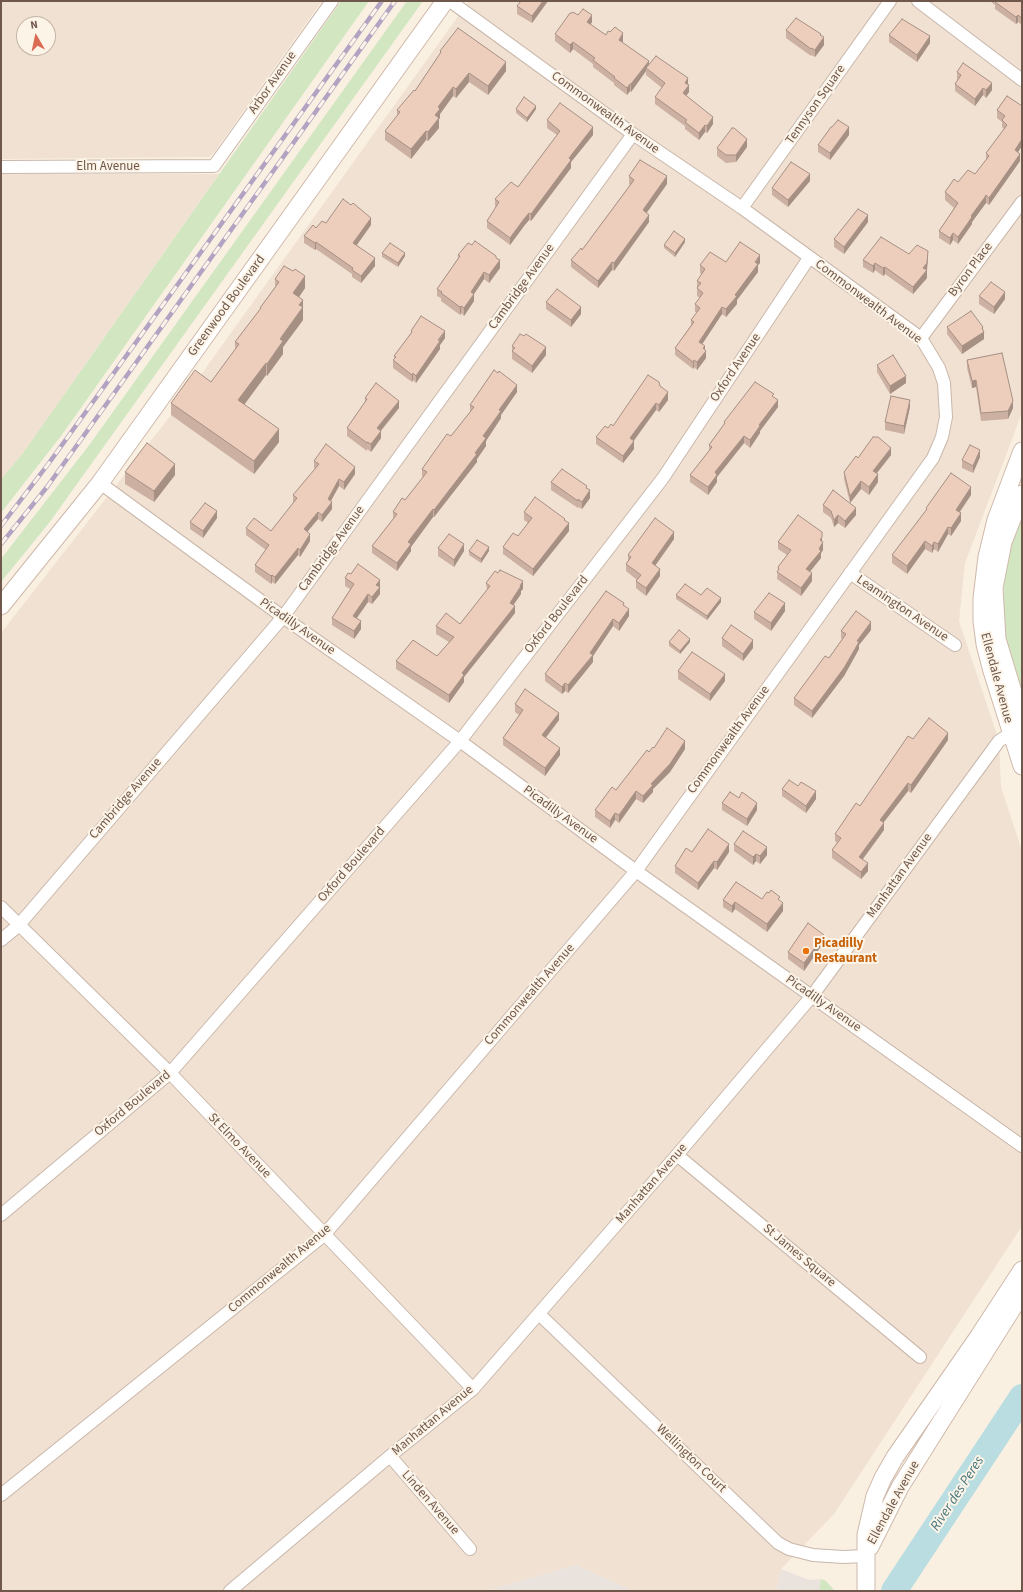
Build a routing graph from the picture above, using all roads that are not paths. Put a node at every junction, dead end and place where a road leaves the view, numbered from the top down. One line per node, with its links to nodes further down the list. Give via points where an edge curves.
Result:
1 (332, 1): 8 (street, Arbor Avenue)
2 (445, 1): 16 (main road, Greenwood Boulevard)
3 (450, 1): 7 (street, Commonwealth Avenue)
4 (890, 1): 11 (street, Tennyson Square)
5 (918, 1): 6 (street)
6 (1022, 80)
7 (633, 134): 11 (street, Commonwealth Avenue); 20 (street, Cambridge Avenue)
8 (214, 166): 9 (street, Elm Avenue)
9 (1, 168)
10 (1022, 202): 13 (street, Byron Place)
11 (742, 208): 12 (street, Commonwealth Avenue)
12 (809, 258): 13 (street, Commonwealth Avenue); 15 (street, Oxford Avenue)
13 (921, 338): 18 (street, Commonwealth Avenue, via 939,368 944,383 946,417 942,437 933,458)
14 (1022, 451): 22 (main road, Ellendale Avenue, via 996,520 987,557 982,598 985,644)
15 (663, 478): 23 (street, Oxford Boulevard)
16 (100, 483): 19 (main road, Greenwood Boulevard); 20 (street, Picadilly Avenue)
17 (1022, 494): 22 (main road, Ellendale Avenue, via 1003,542 994,588 997,639)
18 (850, 573): 21 (street, Leamington Avenue); 25 (street, Commonwealth Avenue)
19 (1, 606)
20 (282, 617): 23 (street, Picadilly Avenue); 27 (street, Cambridge Avenue)
21 (955, 645)
22 (1019, 729): 24 (main road, Ellendale Avenue); 29 (street, Manhattan Avenue, via 999,741)
23 (460, 741): 25 (street, Picadilly Avenue); 30 (street, Oxford Boulevard)
24 (1022, 766)
25 (636, 870): 29 (street, Picadilly Avenue); 34 (street, Commonwealth Avenue)
26 (1, 907): 27 (street, St Elmo Avenue)
27 (18, 926): 28 (street, Cambridge Avenue); 30 (street, St Elmo Avenue)
28 (1, 940)
29 (812, 996): 31 (street, Picadilly Avenue); 32 (street, Manhattan Avenue)
30 (170, 1073): 33 (street, Oxford Boulevard); 34 (street, St Elmo Avenue)
31 (1022, 1146)
32 (677, 1155): 37 (street, Manhattan Avenue); 38 (street, St James Square)
33 (1, 1215)
34 (324, 1235): 39 (street, St Elmo Avenue); 41 (street, Commonwealth Avenue)
35 (1022, 1270): 43 (main road, Ellendale Avenue, via 883,1478 870,1516)
36 (1022, 1293): 43 (main road, Ellendale Avenue, via 900,1487)
37 (539, 1314): 39 (street, Manhattan Avenue); 43 (street, Wellington Court, via 778,1543 789,1549 813,1555)
38 (920, 1357)
39 (473, 1389): 40 (street, Manhattan Avenue)
40 (390, 1456): 42 (street, Linden Avenue); 44 (street, Manhattan Avenue)
41 (1, 1496)
42 (470, 1549)
43 (865, 1558): 45 (main road)
44 (230, 1591)
45 (866, 1591)

